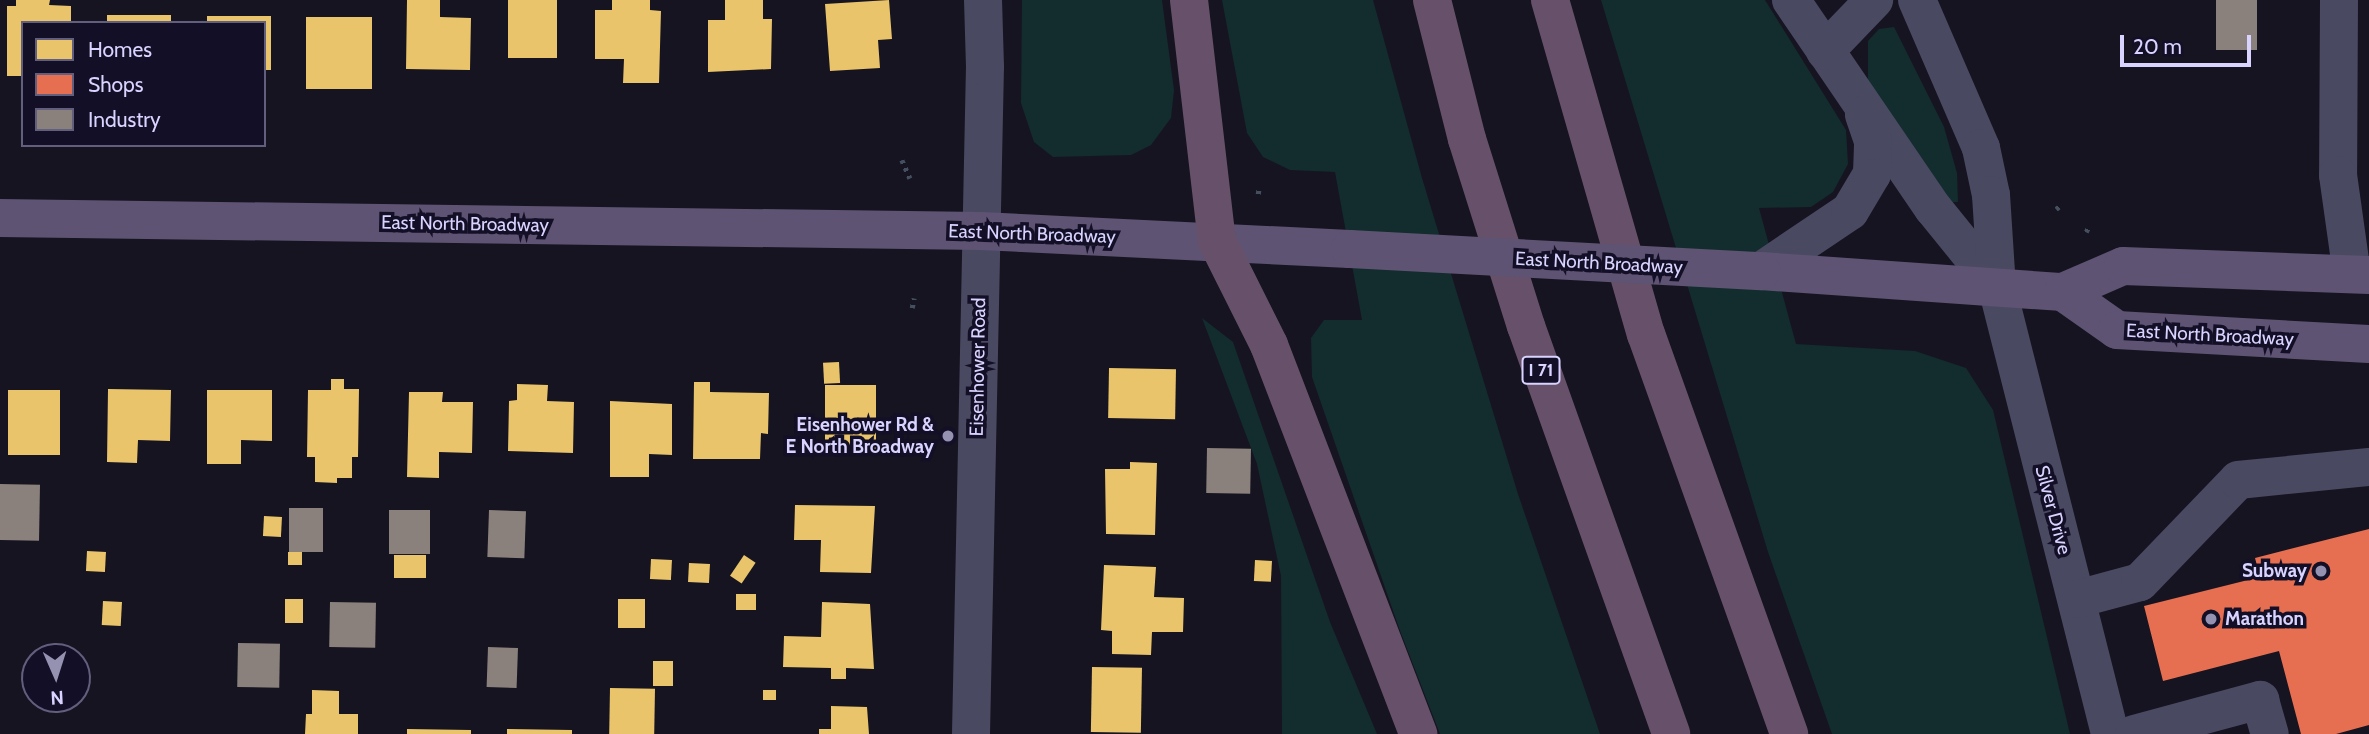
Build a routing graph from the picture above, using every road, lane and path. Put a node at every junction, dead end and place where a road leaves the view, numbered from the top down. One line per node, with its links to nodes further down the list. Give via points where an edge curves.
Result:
1 (983, 0): 15 (street, Eisenhower Road)
2 (1188, 0): 17 (highway)
3 (1432, 0): 29 (highway, I 71, via 1467,139 1526,326)
4 (1550, 0): 30 (highway, via 1646,334)
5 (1791, 0): 9 (street, Silver Drive)
6 (1874, 0): 9 (street)
7 (1917, 0): 20 (street, Silver Drive, via 1981,148 1990,195)
8 (2339, 0): 19 (street, via 2338,175)
9 (1825, 51): 10 (street, Silver Drive)
10 (1858, 97): 18 (street, Silver Drive, via 1873,141 1872,174 1850,211); 20 (street, Silver Drive, via 1933,208)
11 (902, 160): 12 (path)
12 (910, 178)
13 (0, 218): 15 (main road, East North Broadway)
14 (2089, 226): 16 (path)
15 (981, 231): 17 (main road, East North Broadway); 27 (street, Eisenhower Road)
16 (2086, 232)
17 (1217, 242): 18 (main road, East North Broadway, bridge); 28 (highway, via 1269,345)
18 (1761, 271): 20 (main road, East North Broadway)
19 (2360, 274): 21 (main road, East North Broadway, via 2123,265)
20 (1997, 287): 21 (main road, East North Broadway); 26 (street, Silver Drive)
21 (2063, 292): 24 (main road, East North Broadway, via 2117,330)
22 (914, 298): 23 (path)
23 (912, 308)
24 (2369, 344)
25 (2369, 467): 26 (street, via 2238,480 2140,582)
26 (2077, 599): 31 (street, Silver Drive)
27 (971, 734)
28 (1418, 734)
29 (1671, 734)
30 (1789, 734)
31 (2110, 734)
32 (2134, 734): 33 (street, via 2260,700)
33 (2270, 734)

